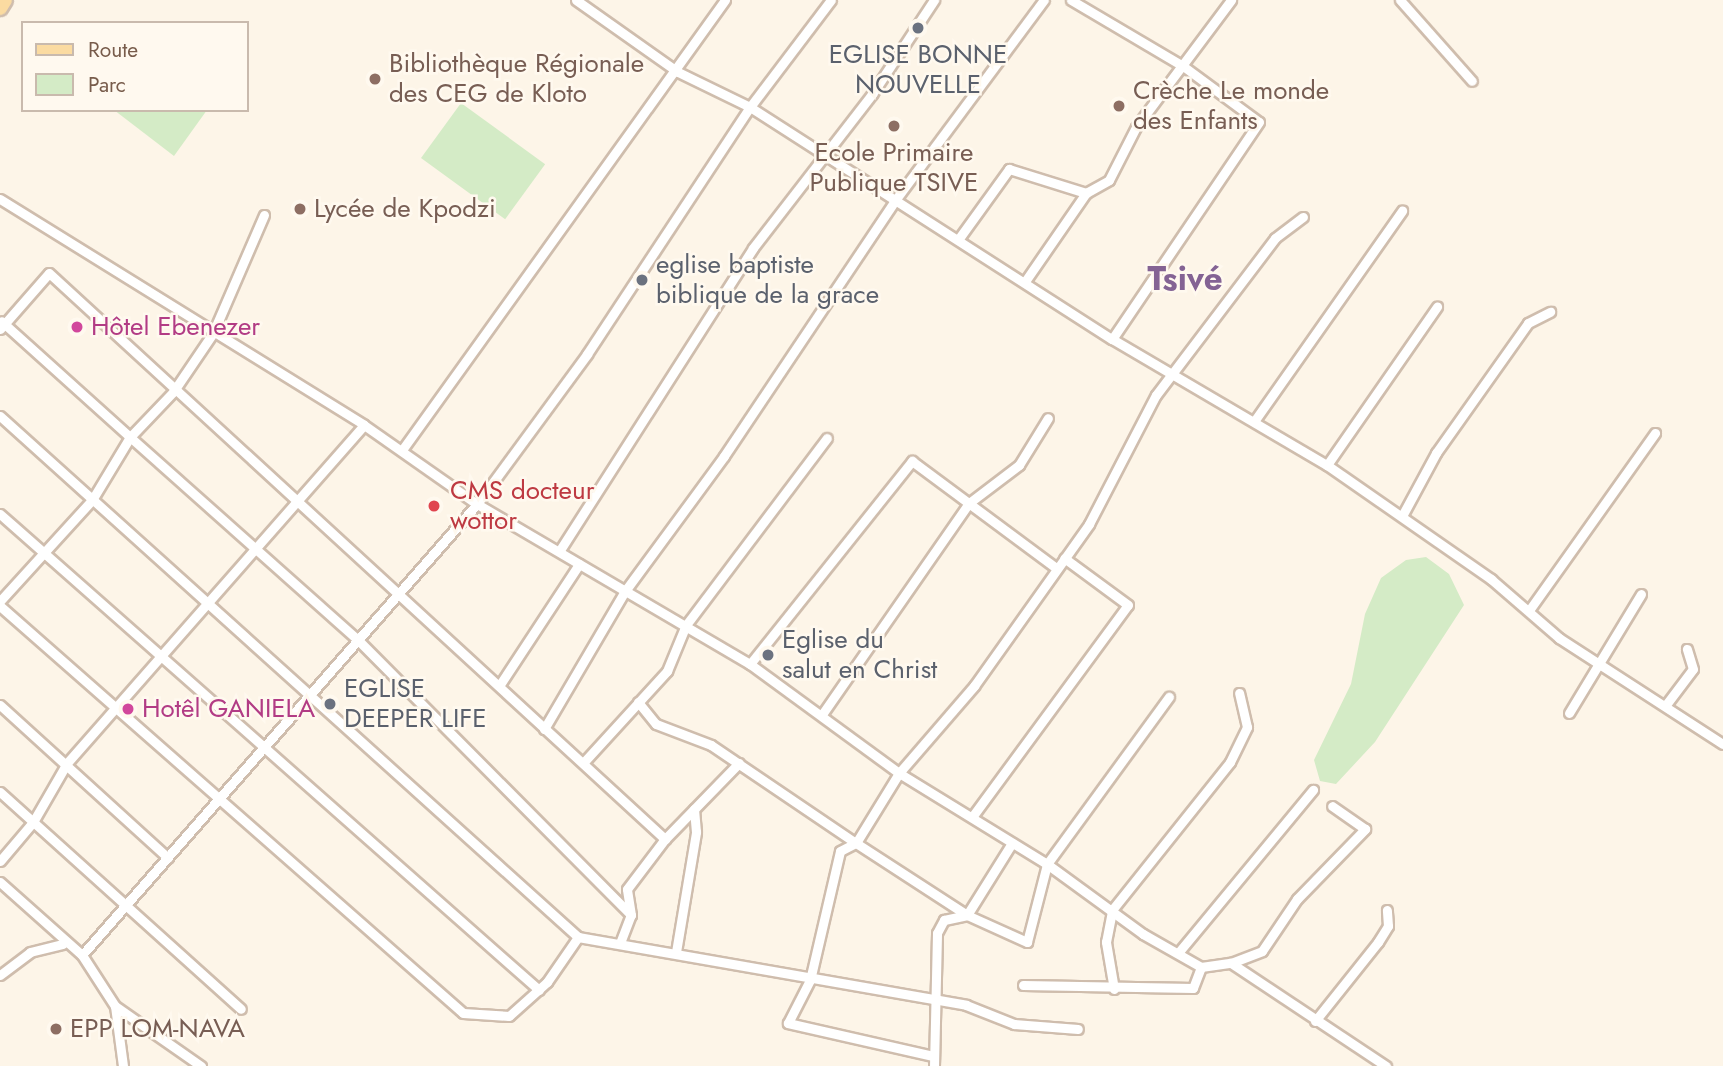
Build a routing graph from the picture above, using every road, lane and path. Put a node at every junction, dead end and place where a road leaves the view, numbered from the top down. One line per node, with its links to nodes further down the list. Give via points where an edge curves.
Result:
1 (5, 0): 11 (main road)
2 (576, 0): 12 (street)
3 (599, 0): 12 (street)
4 (725, 0): 14 (street)
5 (831, 0): 16 (street)
6 (934, 0): 17 (street)
7 (1044, 0): 20 (street)
8 (1071, 0): 13 (street)
9 (1231, 0): 13 (street)
10 (1400, 0): 15 (street)
11 (0, 8)
12 (594, 10): 14 (street)
13 (1183, 66): 18 (street, via 1136,127 1109,180); 30 (street, via 1259,121)
14 (678, 72): 16 (street); 40 (street)
15 (1472, 81)
16 (750, 107): 17 (street); 44 (street, via 587,354)
17 (826, 153): 20 (street); 49 (street, via 753,248)
18 (1086, 193): 24 (street, via 1009,169); 25 (street)
19 (0, 199): 29 (street)
20 (896, 199): 24 (street); 54 (street, via 724,456)
21 (1402, 211): 35 (street)
22 (264, 215): 29 (street)
23 (1303, 217): 31 (street, via 1275,238)
24 (960, 237): 25 (street)
25 (1026, 281): 30 (street)
26 (1437, 307): 41 (street)
27 (1550, 312): 47 (street, via 1528,323 1436,453)
28 (1, 325): 32 (street, via 49,273); 38 (street)
29 (213, 333): 32 (street); 36 (street)
30 (1112, 339): 31 (street)
31 (1178, 374): 35 (street); 51 (street, via 1156,395 1089,524)
32 (173, 392): 38 (street); 45 (street)
33 (0, 416): 42 (street)
34 (1048, 418): 43 (street, via 1019,465)
35 (1255, 420): 41 (street)
36 (364, 425): 40 (street); 45 (street)
37 (1656, 433): 59 (street)
38 (130, 437): 42 (street); 48 (street)
39 (827, 438): 60 (street)
40 (402, 450): 44 (street)
41 (1328, 465): 47 (street)
42 (92, 500): 50 (street); 57 (street)
43 (969, 503): 53 (street); 65 (street, via 912,461); 74 (street)
44 (477, 504): 49 (street); 56 (street)
45 (297, 506): 48 (street); 56 (street)
46 (0, 513): 50 (street)
47 (1402, 516): 59 (street)
48 (257, 550): 57 (street); 61 (street)
49 (560, 550): 52 (street)
50 (43, 553): 58 (street); 63 (street)
51 (1064, 558): 53 (street); 88 (street, via 1128,605)
52 (579, 564): 54 (street); 66 (street)
53 (1056, 568): 82 (street, via 974,685)
54 (625, 591): 60 (street); 76 (street)
55 (1641, 594): 64 (street)
56 (397, 597): 61 (street); 66 (street)
57 (209, 603): 63 (street); 68 (street)
58 (0, 604): 73 (street)
59 (1530, 609): 64 (street, via 1559,638)
60 (686, 625): 65 (street); 70 (street, via 667,671)
61 (359, 641): 68 (street); 100 (street)
62 (1687, 649): 72 (street, via 1693,668)
63 (164, 656): 73 (street); 78 (street)
64 (1602, 661): 72 (street); 75 (street)
65 (750, 664): 74 (street)
66 (499, 686): 76 (street)
67 (1239, 693): 98 (street, via 1247,727 1242,742)
68 (310, 695): 78 (street); 102 (street)
69 (1169, 697): 95 (street)
70 (638, 702): 80 (street); 81 (street, via 656,724 711,744)
71 (0, 705): 79 (street)
72 (1665, 706): 77 (street)
73 (116, 708): 79 (street); 85 (street)
74 (822, 713): 82 (street)
75 (1569, 713)
76 (544, 729): 80 (street)
77 (1723, 744)
78 (266, 747): 85 (street); 114 (street)
79 (67, 763): 89 (street); 93 (street)
80 (583, 763): 90 (street)
81 (739, 763): 87 (street); 91 (street)
82 (899, 774): 88 (street); 91 (street)
83 (1313, 790): 106 (street)
84 (0, 792): 89 (street)
85 (220, 799): 93 (street); 114 (street, via 463,1013 509,1016)
86 (1332, 807): 108 (street, via 1365,828 1297,899 1262,951)
87 (694, 809): 90 (street); 105 (street, via 696,831)
88 (972, 817): 92 (street)
89 (33, 822): 94 (street); 97 (street)
90 (664, 839): 100 (street, via 627,889)
91 (856, 843): 101 (street); 111 (street, via 840,851)
92 (1012, 843): 95 (street); 101 (street)
93 (168, 858): 97 (street)
94 (0, 861)
95 (1047, 864): 98 (street); 101 (street, via 1027,942)
96 (0, 882): 104 (street)
97 (124, 906): 107 (street); 117 (street)
98 (1112, 910): 106 (street); 113 (street, via 1106,942)
99 (1387, 910): 118 (street, via 1388,926 1378,942)
100 (631, 915): 103 (street)
101 (967, 915): 115 (street, via 939,925)
102 (578, 937): 103 (street); 114 (street)
103 (620, 943): 105 (street)
104 (63, 944): 107 (street); 110 (street, via 30,951)
105 (676, 952): 111 (street)
106 (1178, 953): 109 (street)
107 (82, 954): 116 (street)
108 (1231, 963): 109 (street); 118 (street)
109 (1201, 967): 113 (street, via 1193,988)
110 (0, 975)
111 (810, 980): 115 (street); 120 (street, via 787,1020 791,1025)
112 (1023, 985): 113 (street)
113 (1114, 989)
114 (539, 990)
115 (931, 999): 119 (street, via 1014,1024); 120 (street)
116 (115, 1006): 121 (street); 122 (street)
117 (241, 1009)
118 (1315, 1021): 123 (street)
119 (1078, 1029)
120 (934, 1061)
121 (123, 1066)
122 (201, 1066)
123 (1387, 1066)

